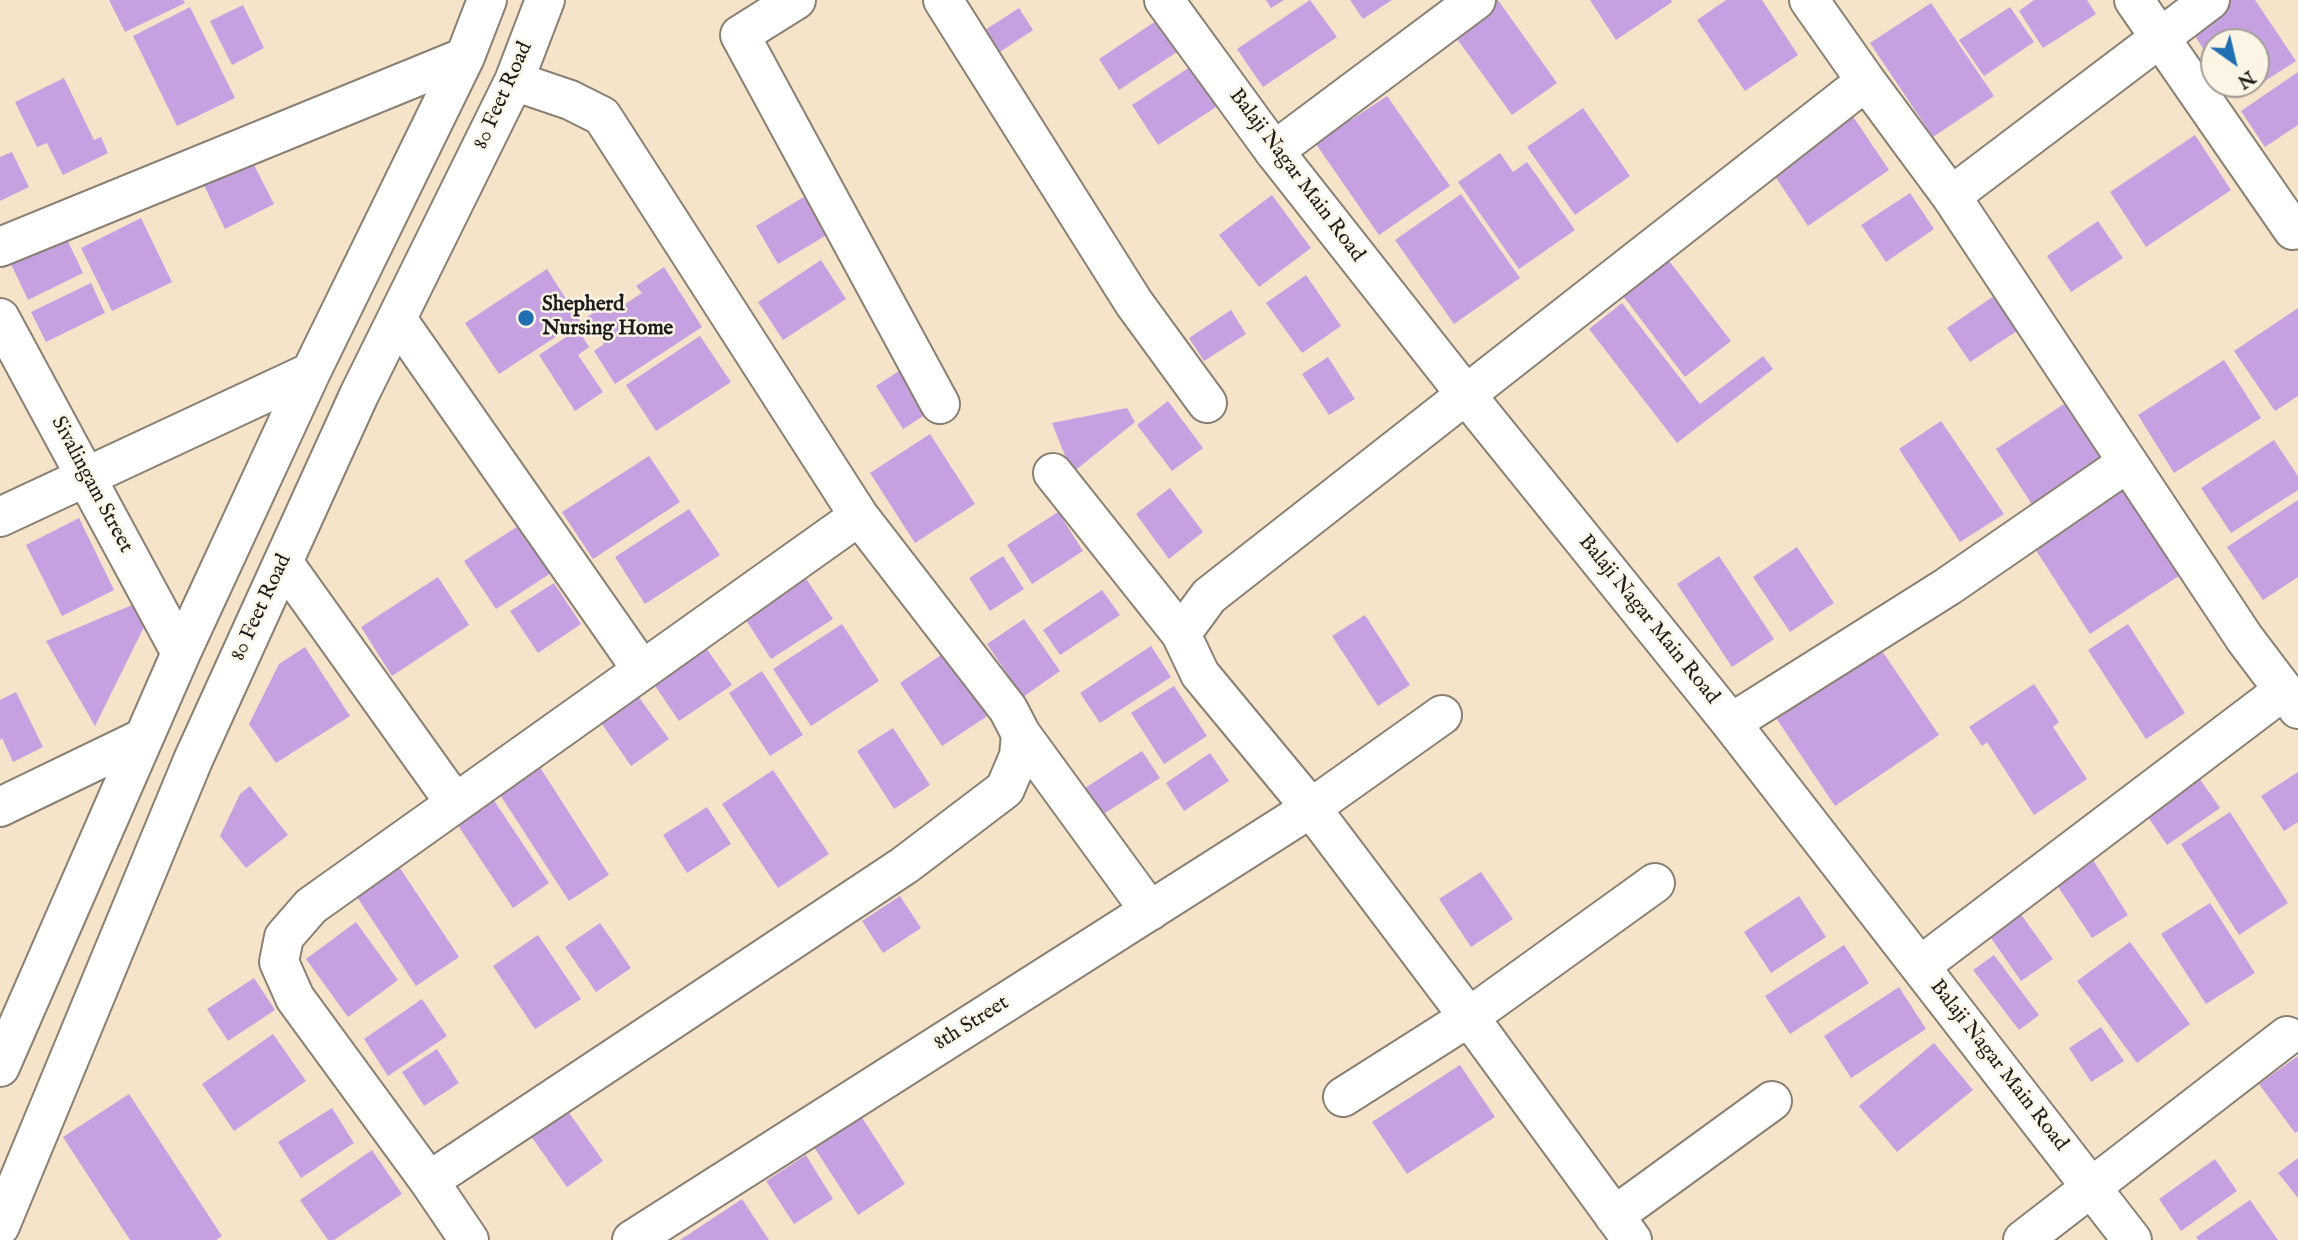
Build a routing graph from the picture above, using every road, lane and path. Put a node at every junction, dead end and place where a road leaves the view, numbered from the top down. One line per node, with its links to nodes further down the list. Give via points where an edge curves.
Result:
1 (487, 0): 11 (street)
2 (545, 0): 12 (street, 80 Feet Road)
3 (796, 0): 23 (street, via 740,34)
4 (943, 0): 22 (street, via 1134,303)
5 (1164, 0): 14 (street, Balaji Nagar Main Road)
6 (1476, 0): 14 (street)
7 (1809, 0): 13 (street)
8 (2134, 0): 10 (street)
9 (2210, 0): 10 (street)
10 (2161, 37): 15 (street); 16 (street)
11 (465, 57): 17 (street); 20 (street)
12 (514, 81): 19 (street, 80 Feet Road); 27 (street, via 602,116)
13 (1866, 81): 15 (street); 21 (street)
14 (1274, 151): 21 (street, Balaji Nagar Main Road)
15 (1951, 196): 24 (street)
16 (2296, 232)
17 (0, 247)
18 (0, 318): 26 (street, Sivalingam Street)
19 (397, 319): 29 (street, 80 Feet Road); 32 (street)
20 (311, 372): 26 (street); 31 (street)
21 (1467, 396): 30 (street, via 1209,596); 35 (street, Balaji Nagar Main Road)
22 (1207, 403)
23 (940, 404)
24 (2127, 463): 33 (street, via 2245,639); 35 (street, via 1947,587)
25 (1053, 473): 30 (street)
26 (86, 476): 28 (street); 31 (street, Sivalingam Street)
27 (859, 516): 32 (street); 36 (street, via 1008,709)
28 (0, 517)
29 (283, 562): 38 (street); 51 (street, 80 Feet Road, via 193,760)
30 (1181, 634): 40 (street, via 1200,674)
31 (181, 653): 37 (street)
32 (642, 670): 38 (street)
33 (2291, 699): 43 (street)
34 (1442, 715): 40 (street, 8th Street)
35 (1731, 723): 43 (street, Balaji Nagar Main Road)
36 (1021, 734): 42 (street); 49 (street, via 1019,756 1005,789 905,865)
37 (143, 738): 39 (street); 46 (street)
38 (455, 803): 49 (street, via 311,906 285,937 279,962 295,998)
39 (0, 807)
40 (1311, 808): 42 (street, 8th Street); 44 (street)
41 (1655, 883): 44 (street)
42 (1150, 911): 54 (street, 8th Street)
43 (1920, 966): 50 (street, Balaji Nagar Main Road)
44 (1469, 1017): 47 (street); 52 (street)
45 (2287, 1036): 50 (street)
46 (0, 1067)
47 (1343, 1097)
48 (1772, 1101): 52 (street)
49 (429, 1181): 53 (street)
50 (2090, 1187): 55 (street); 56 (street, Balaji Nagar Main Road)
51 (0, 1226)
52 (1623, 1228)
53 (469, 1240)
54 (632, 1240)
55 (2023, 1240)
56 (2132, 1240)

